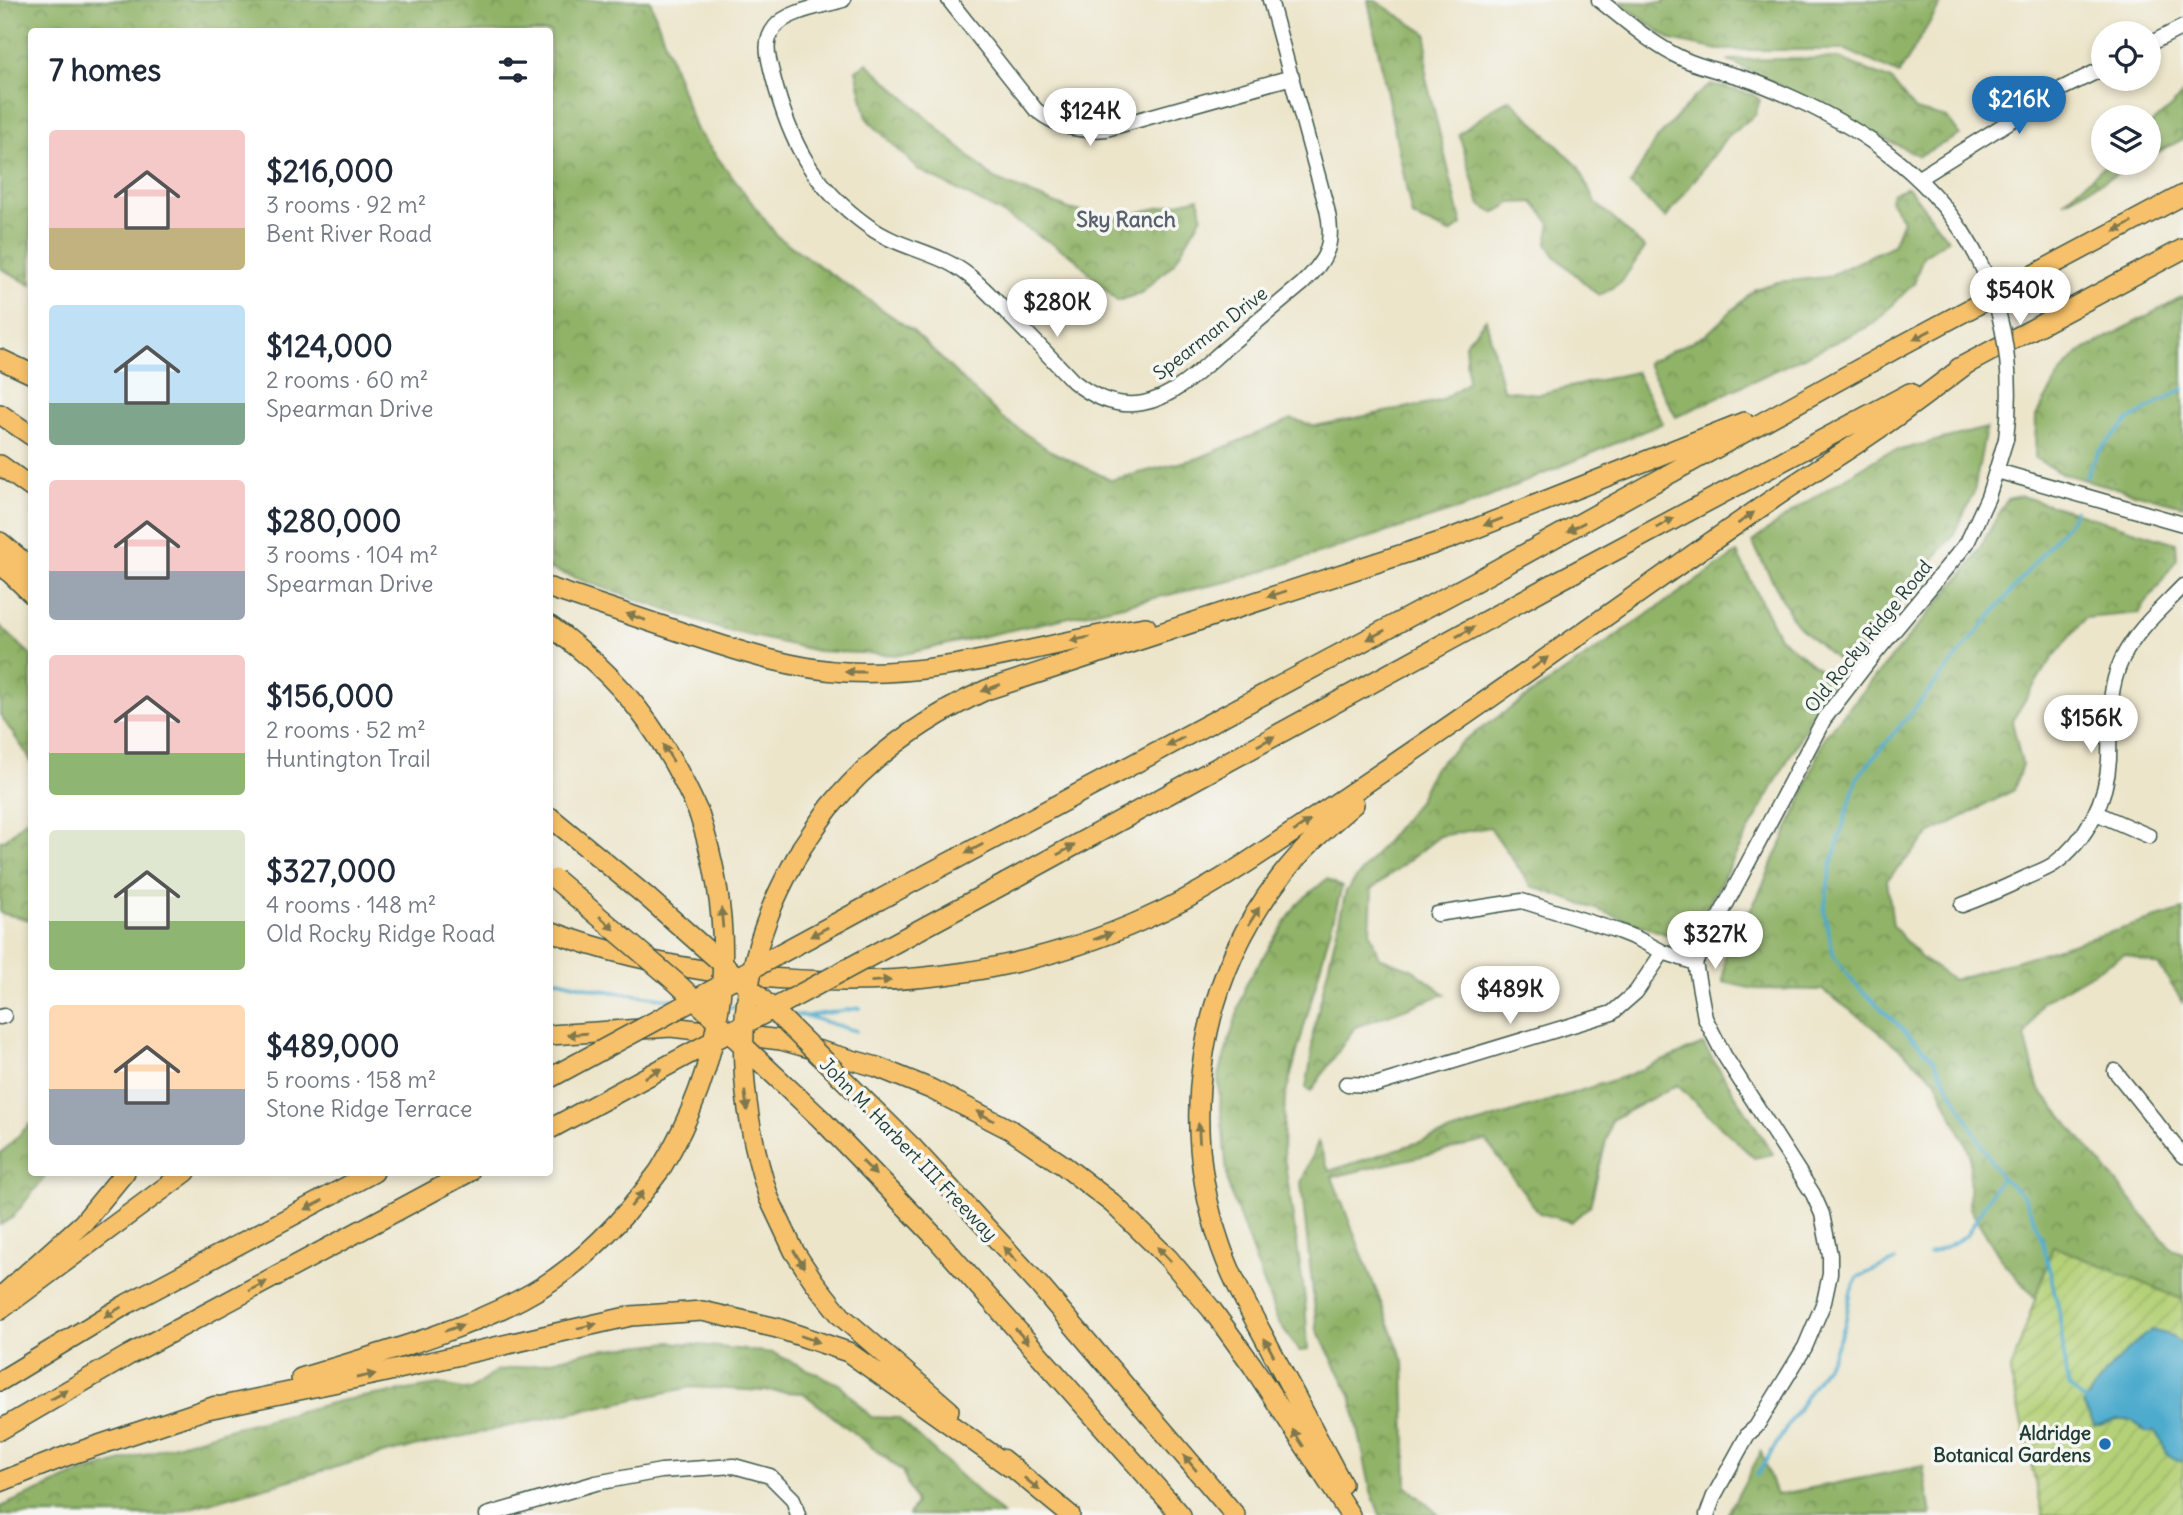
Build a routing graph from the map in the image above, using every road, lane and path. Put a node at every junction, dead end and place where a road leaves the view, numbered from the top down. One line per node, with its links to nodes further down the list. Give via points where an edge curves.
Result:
1 (844, 0): 8 (street, Spearman Drive, via 789,16 768,38 766,48 780,105 804,160 830,193 865,224 963,271 1073,381 1114,403 1144,403 1189,379 1302,284 1328,250 1331,225)
2 (949, 0): 8 (street, via 1035,110 1072,129 1106,129)
3 (1270, 0): 8 (street, Spearman Drive)
4 (1598, 0): 9 (street, Old Rocky Ridge Road, via 1679,57 1756,82 1809,106 1880,146)
5 (2183, 27): 6 (street)
6 (2161, 38)
7 (2091, 74): 9 (street)
8 (1292, 77)
9 (1919, 178): 19 (street, Old Rocky Ridge Road, bridge, via 1962,231 1997,306 2010,394 2006,439)
10 (2183, 195): 15 (highway, one-way to 15)
11 (2183, 249): 13 (highway)
12 (0, 359): 14 (highway)
13 (1968, 363): 30 (highway, one-way to 13); 44 (highway, one-way to 13, bridge)
14 (28, 372)
15 (1829, 387): 28 (highway, one-way to 28, via 1449,539); 42 (highway, one-way to 42, bridge)
16 (0, 414): 17 (highway)
17 (28, 433)
18 (0, 465): 20 (highway)
19 (1997, 471): 21 (street); 39 (street, Old Rocky Ridge Road, via 1967,543 1824,719)
20 (28, 485)
21 (2183, 524)
22 (0, 542): 24 (highway)
23 (0, 563): 27 (highway)
24 (28, 566)
25 (2183, 586): 31 (street, via 2137,633 2121,660 2109,710 2109,763)
26 (553, 588): 28 (highway, one-way to 26, via 1116,631 948,667 846,672 791,664 732,648)
27 (28, 590)
28 (1195, 620): 55 (highway, one-way to 55, bridge, via 986,690 952,706 878,757 828,809 802,848 767,919 755,957 743,1049 744,1095 769,1198 794,1251 841,1316)
29 (553, 628): 53 (highway, one-way to 29, bridge, via 451,1330 523,1299 577,1261 624,1216 660,1170 697,1096 714,1040 724,970 720,898 710,848 673,759 648,720 583,649)
30 (1424, 744): 37 (highway, one-way to 30, via 689,968 782,980 909,980 1004,966 1078,946 1180,902 1233,873); 63 (highway, one-way to 30, via 1245,1302 1222,1249 1200,1157 1199,1086 1204,1046 1222,980 1262,902 1302,851)
31 (2096, 813): 33 (street); 35 (street, via 2070,850 2052,865)
32 (553, 819): 61 (highway, John M. Harbert III Freeway, one-way to 32, bridge, via 1039,1285 913,1148 760,997)
33 (2149, 836)
34 (553, 878): 60 (highway, one-way to 60, bridge, via 678,984 821,1119 934,1236)
35 (1962, 905)
36 (1437, 914): 38 (street, via 1522,901 1618,931)
37 (553, 932)
38 (1663, 952): 39 (street); 43 (street, via 1636,992 1612,1013 1375,1085)
39 (1695, 963): 64 (street, via 1705,1018 1822,1214 1830,1265 1824,1302 1805,1348 1748,1434)
40 (553, 1035): 62 (highway, one-way to 40, via 1244,1354 1168,1258 1112,1203 1011,1130 931,1089 781,1040 671,1027)
41 (2115, 1071): 45 (street)
42 (553, 1076)
43 (1346, 1084)
44 (553, 1127)
45 (2183, 1156)
46 (122, 1176): 50 (highway, via 83,1223)
47 (181, 1176): 51 (highway)
48 (367, 1176): 52 (highway, one-way to 52, via 127,1304)
49 (462, 1176): 54 (highway, one-way to 49, via 129,1355)
50 (0, 1297)
51 (0, 1310)
52 (0, 1381)
53 (203, 1410): 55 (highway, one-way to 55, via 631,1316 702,1311 777,1328 848,1352); 56 (highway)
54 (0, 1430)
55 (1010, 1467): 59 (highway, one-way to 59)
56 (0, 1482)
57 (487, 1515): 58 (street, via 596,1483 661,1471 734,1466 770,1476 793,1499)
58 (799, 1515)
59 (1070, 1515)
60 (1181, 1515)
61 (1235, 1515)
62 (1350, 1515)
63 (1359, 1515)
64 (1707, 1515)

